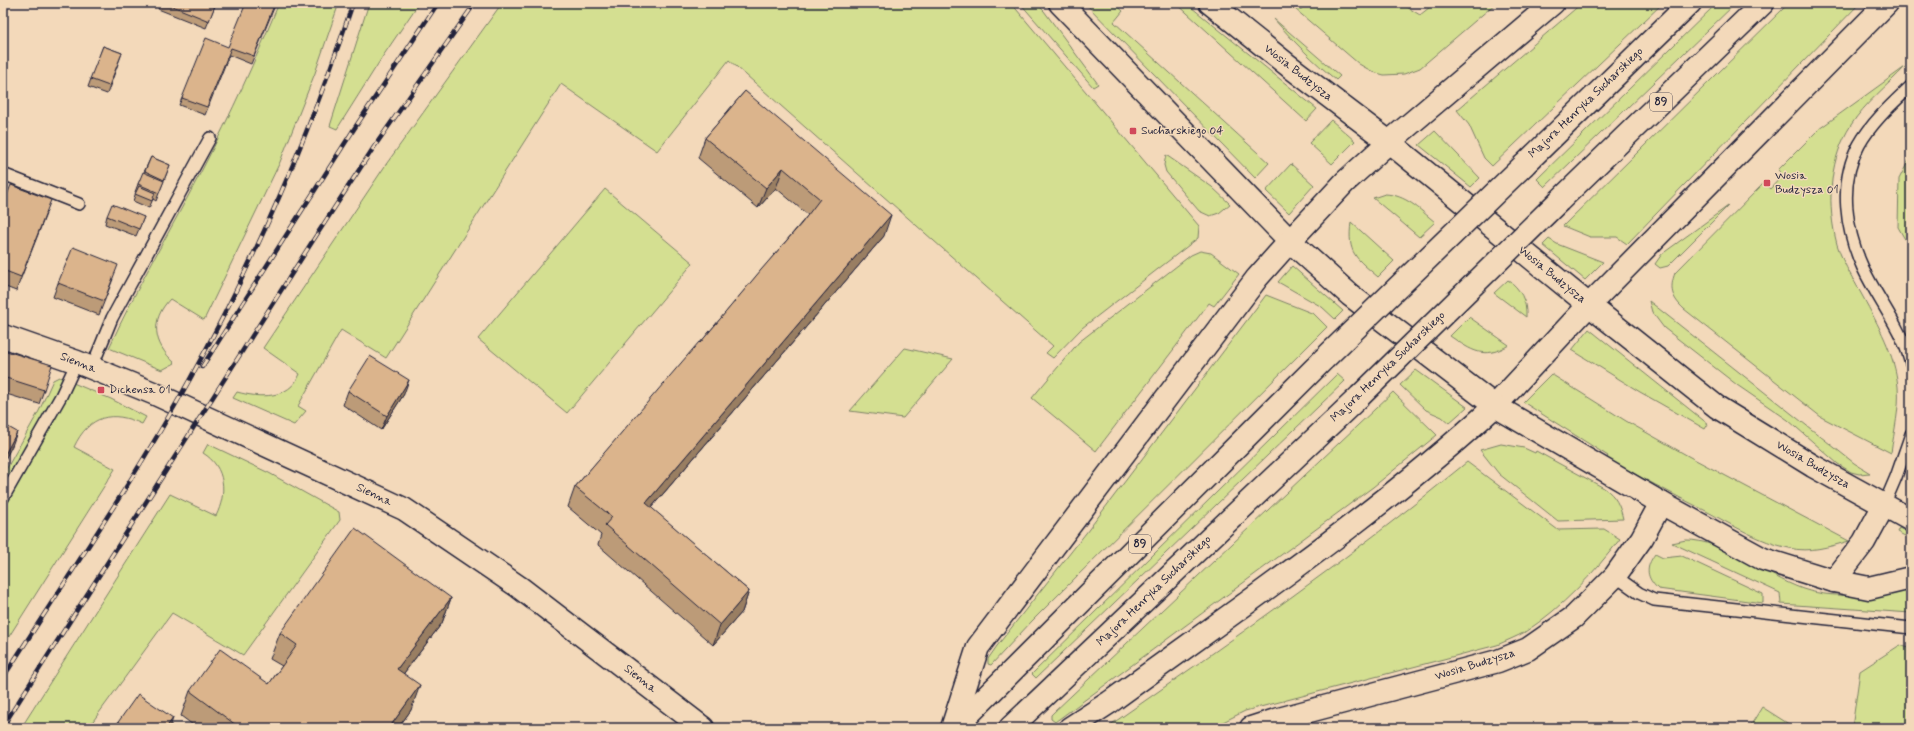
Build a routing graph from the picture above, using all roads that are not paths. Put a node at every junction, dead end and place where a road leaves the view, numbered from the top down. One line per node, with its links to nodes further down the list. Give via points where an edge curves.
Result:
1 (1060, 3): 12 (main road)
2 (1210, 3): 9 (main road, Wosia Budzysza)
3 (1553, 3): 9 (main road)
4 (1690, 3): 29 (main road, Majora Henryka Sucharskiego / 89, bridge, via 1324,359)
5 (1763, 3): 30 (main road, Majora Henryka Sucharskiego / 89, bridge, via 1360,396)
6 (1887, 3): 13 (main road)
7 (1911, 86): 15 (lane, via 1880,115 1859,146 1848,176 1846,206 1850,234 1863,268 1907,348)
8 (210, 138): 16 (lane)
9 (1389, 142): 12 (main road, via 1345,182); 13 (main road, Wosia Budzysza)
10 (3, 174): 11 (lane)
11 (78, 204)
12 (1290, 241): 17 (main road, via 1350,295); 28 (main road, via 1257,278 978,647)
13 (1589, 306): 17 (main road); 21 (main road, Wosia Budzysza, via 1717,407 1813,466)
14 (3, 336): 16 (main road, Sienna)
15 (1911, 363)
16 (84, 365): 19 (lane, via 57,403); 27 (main road, Sienna, via 153,393 404,509 519,587)
17 (1495, 406): 20 (main road); 31 (main road, via 1442,454 1356,522 1110,702)
18 (1911, 434): 21 (lane)
19 (3, 498)
20 (1661, 503): 23 (main road, Wosia Budzysza, via 1642,538); 25 (main road, via 1763,558)
21 (1884, 505): 22 (main road, Wosia Budzysza); 25 (main road, via 1864,542)
22 (1911, 520)
23 (1615, 576): 26 (lane, via 1654,600); 32 (main road, Wosia Budzysza, via 1574,617 1528,649 1498,660)
24 (1911, 578): 25 (main road, via 1869,588)
25 (1834, 581)
26 (1911, 628)
27 (703, 728)
28 (952, 728)
29 (955, 728)
30 (1010, 728)
31 (1070, 728)
32 (1251, 728)

